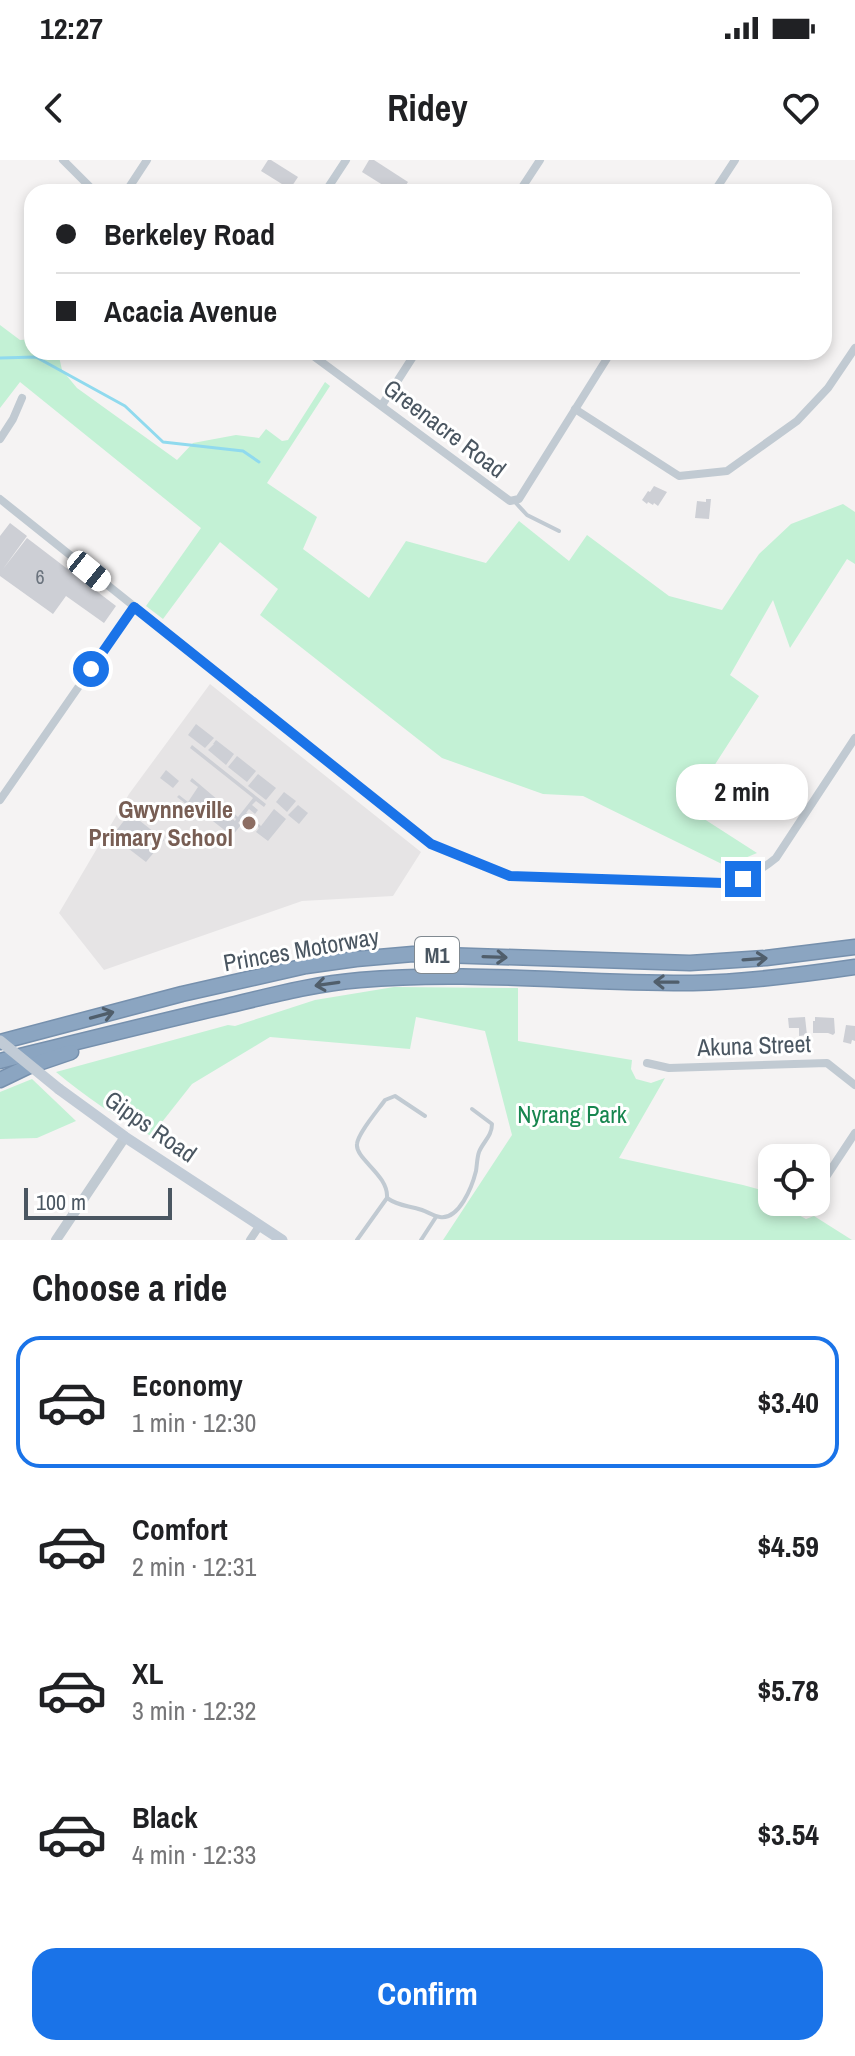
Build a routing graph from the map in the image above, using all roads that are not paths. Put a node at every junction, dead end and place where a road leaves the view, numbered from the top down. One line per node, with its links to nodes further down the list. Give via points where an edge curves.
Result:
1 (63, 160): 6 (street)
2 (147, 160): 7 (street)
3 (346, 160): 8 (street)
4 (540, 160): 9 (street)
5 (735, 160): 10 (street)
6 (87, 184)
7 (131, 184)
8 (330, 184)
9 (524, 184)
10 (719, 184)
11 (855, 348): 12 (street)
12 (852, 359): 18 (street, via 797,421 727,471 679,476)
13 (319, 360): 17 (street, Greenacre Road)
14 (411, 360): 17 (street)
15 (606, 360): 18 (street)
16 (22, 398): 19 (street)
17 (382, 405): 21 (street, Greenacre Road)
18 (575, 409): 21 (street)
19 (0, 439)
20 (0, 499): 23 (street)
21 (515, 501): 22 (lane, Greenacre Road, via 527,515)
22 (559, 531)
23 (134, 607): 24 (street, via 431,844 510,876 723,883 743,879 776,858); 25 (street)
24 (855, 738)
25 (0, 800)
26 (855, 947): 29 (highway, Princes Motorway / M1, one-way to 26, via 306,966 356,959 413,954 690,963)
27 (855, 967): 28 (highway, Princes Motorway / M1, one-way to 28, via 785,978 692,983 359,980)
28 (178, 1017): 30 (highway, Princes Motorway / M1); 32 (highway)
29 (0, 1041): 37 (main road, Gipps Road, bridge)
30 (0, 1061)
31 (647, 1063): 33 (street, Akuna Street, via 669,1068 827,1063)
32 (0, 1080)
33 (855, 1085)
34 (472, 1109): 40 (lane, via 492,1124 492,1131 478,1153 473,1180 460,1205 449,1217)
35 (425, 1116): 39 (lane, via 389,1097 358,1140 358,1150 385,1184)
36 (855, 1133): 38 (street)
37 (125, 1137): 41 (main road, Gipps Road); 42 (street)
38 (830, 1171)
39 (387, 1198): 40 (lane); 45 (lane)
40 (436, 1217): 46 (lane)
41 (260, 1225): 43 (street); 44 (main road, Gipps Road)
42 (56, 1240)
43 (250, 1240)
44 (282, 1240)
45 (357, 1240)
46 (421, 1240)

